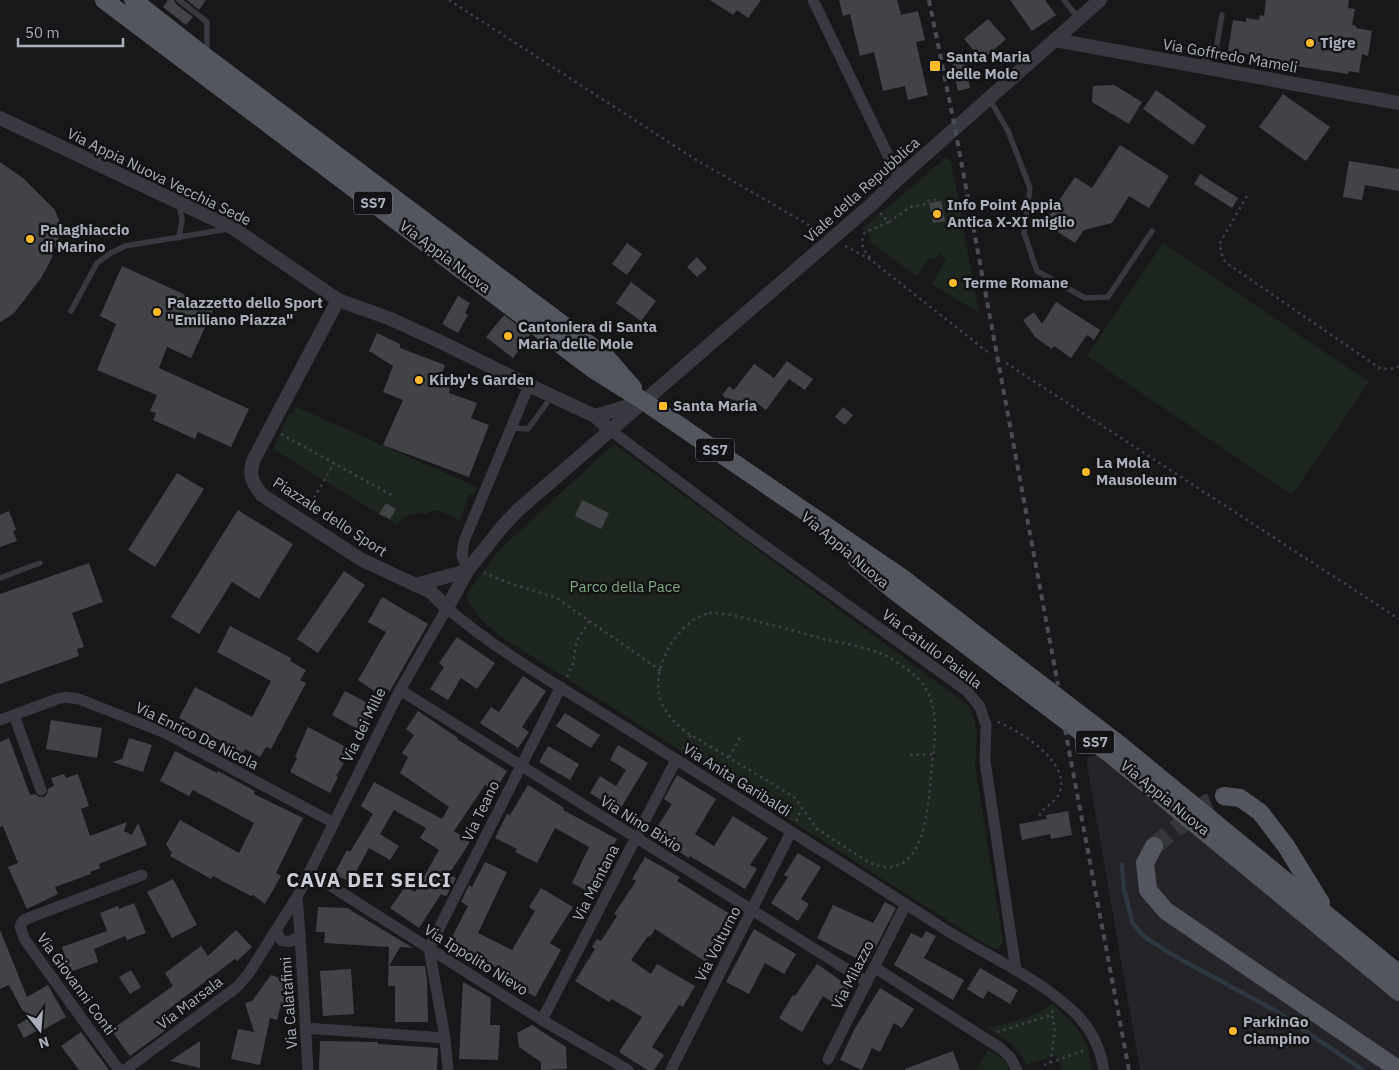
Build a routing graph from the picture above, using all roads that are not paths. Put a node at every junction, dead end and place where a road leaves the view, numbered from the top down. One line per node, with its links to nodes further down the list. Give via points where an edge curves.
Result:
1 (104, 0): 24 (main road, Via Appia Nuova / SS7, via 594,370)
2 (133, 0): 10 (main road, Via Appia Nuova / SS7)
3 (179, 0): 10 (lane, via 207,22)
4 (813, 0): 15 (street)
5 (1064, 0): 8 (lane)
6 (1100, 0): 8 (street, Viale della Repubblica)
7 (1222, 15): 11 (lane, via 1215,56)
8 (1078, 19): 9 (street, Viale della Repubblica)
9 (1055, 40): 11 (street, Via Goffredo Mameli); 12 (street, Viale della Repubblica)
10 (206, 57): 24 (main road, Via Appia Nuova / SS7, via 606,357)
11 (1192, 66): 13 (street, Via Goffredo Mameli)
12 (989, 98): 15 (street, Viale della Repubblica); 18 (lane, via 1008,131 1030,188 1024,233 1037,271 1085,298 1108,297)
13 (1399, 103)
14 (0, 118): 16 (street, Via Appia Nuova Vecchia Sede)
15 (899, 178): 24 (street, Viale della Repubblica)
16 (179, 202): 17 (street, Via Appia Nuova Vecchia Sede); 19 (lane, via 182,220)
17 (233, 228): 19 (lane); 20 (street, Via Appia Nuova Vecchia Sede)
18 (1152, 231)
19 (179, 238): 21 (lane, via 125,246 111,253 97,263)
20 (338, 300): 22 (street, Via Appia Nuova Vecchia Sede, via 392,319); 32 (street, Piazzale dello Sport, via 250,470 262,495 362,560)
21 (71, 311)
22 (529, 385): 23 (street, Via Appia Nuova Vecchia Sede); 26 (street)
23 (552, 396): 25 (street, Via Appia Nuova Vecchia Sede); 26 (lane, via 528,429)
24 (645, 402): 25 (street); 27 (street, Via dei Mille); 28 (main road, Via Appia Nuova / SS7)
25 (595, 416): 27 (street, Via Appia Nuova Vecchia Sede)
26 (511, 428): 30 (street, via 464,541 462,555)
27 (610, 430): 30 (street, Via dei Mille, via 518,510); 58 (street, Via Catullo Paiella, via 974,698 986,725 985,761)
28 (785, 499): 51 (main road, Via Appia Nuova / SS7, via 901,577 1120,745); 61 (main road, Via Appia Nuova / SS7, via 892,589 1110,754)
29 (40, 563): 31 (lane)
30 (469, 568): 32 (street); 33 (street, Via dei Mille)
31 (0, 578)
32 (415, 585): 33 (street, Piazzale dello Sport, via 431,592)
33 (447, 608): 34 (street, Via Anita Garibaldi, via 469,627); 35 (street, Via dei Mille)
34 (561, 687): 38 (street, Via Anita Garibaldi); 39 (street, Via Teano)
35 (400, 690): 39 (street, Via Nino Bixio); 42 (street, Via dei Mille)
36 (14, 715): 37 (street, Via Enrico De Nicola); 40 (street); 42 (street, Via Enrico De Nicola, via 57,699 78,699 165,733)
37 (0, 720)
38 (676, 760): 43 (street, Via Anita Garibaldi); 44 (street, Via Mentana)
39 (519, 766): 44 (street, Via Nino Bixio); 55 (street, Via Teano)
40 (41, 790)
41 (1224, 796): 51 (main road, via 1240,798 1260,812 1286,846)
42 (334, 823): 46 (street, Via dei Mille)
43 (791, 832): 49 (street, Via Anita Garibaldi); 50 (street, Via Volturno)
44 (636, 838): 50 (street, Via Nino Bixio); 62 (street, Via Mentana)
45 (1154, 846): 74 (main road, via 1144,863 1148,890 1166,911)
46 (309, 872): 48 (street, Via dei Mille); 55 (street, Via Ippolito Nievo)
47 (142, 875): 66 (street, Via Giovanni Conti, via 26,919 20,927 22,936)
48 (297, 896): 52 (street, Via dei Mille); 53 (street)
49 (906, 904): 57 (street, Via Milazzo); 58 (street, Via Anita Garibaldi)
50 (752, 910): 60 (street, Via Nino Bixio); 71 (street, Via Volturno)
51 (1327, 914): 59 (main road, Via Appia Nuova / SS7)
52 (276, 930): 54 (street, via 281,940); 56 (street, Via Marsala)
53 (300, 935): 54 (street); 63 (street, Via Calatafimi)
54 (286, 942): 56 (street)
55 (429, 948): 62 (street, Via Ippolito Nievo); 64 (street)
56 (264, 951): 67 (street, Via Marsala, via 237,987)
57 (874, 967): 60 (street, Via Milazzo); 72 (street, via 1005,1052)
58 (1016, 970): 73 (street, via 1063,1002 1082,1020 1092,1034)
59 (1399, 974)
60 (867, 982): 65 (street, Via Milazzo)
61 (1399, 992)
62 (542, 1020): 70 (street, Via Ippolito Nievo)
63 (305, 1028): 64 (street); 68 (street, Via Calatafimi)
64 (445, 1038): 69 (street)
65 (828, 1059)
66 (119, 1070)
67 (125, 1070)
68 (308, 1070)
69 (448, 1070)
70 (628, 1070)
71 (671, 1070)
72 (1017, 1070)
73 (1104, 1070)
74 (1399, 1070)

